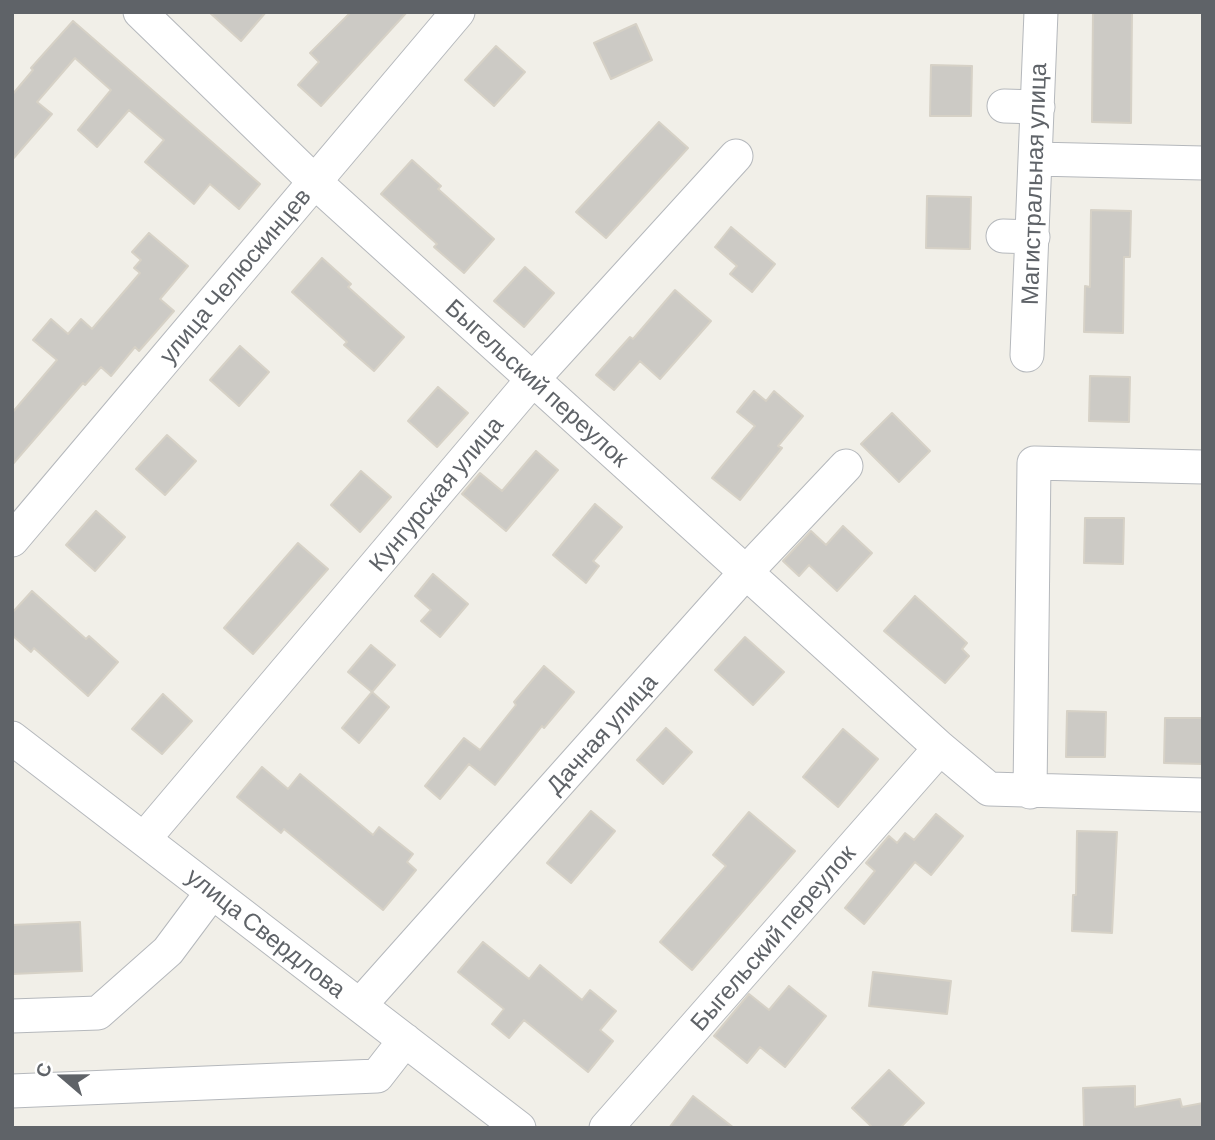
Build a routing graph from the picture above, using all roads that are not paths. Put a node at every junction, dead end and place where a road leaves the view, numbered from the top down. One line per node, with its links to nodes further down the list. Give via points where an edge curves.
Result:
1 (139, 12): 9 (street, Быгельский переулок)
2 (458, 12): 9 (street, улица Челюскинцев)
3 (1041, 12): 5 (street, Магистральная улица)
4 (1004, 106): 5 (street)
5 (1038, 107): 7 (street, Магистральная улица)
6 (736, 156): 11 (street, Кунгурская улица)
7 (1036, 159): 8 (street); 10 (street, Магистральная улица, via 1018,237)
8 (1203, 163)
9 (315, 181): 11 (street, Быгельский переулок); 14 (street, улица Челюскинцев)
10 (1027, 355)
11 (533, 379): 15 (street, Быгельский переулок); 20 (street, Кунгурская улица)
12 (846, 466): 15 (street, Дачная улица)
13 (1203, 467): 18 (street, via 1034,463)
14 (12, 540)
15 (746, 572): 17 (street, Быгельский переулок); 22 (street, Дачная улица)
16 (12, 738): 20 (street, улица Свердлова)
17 (940, 748): 18 (street, Быгельский переулок, via 989,789); 27 (street, Быгельский переулок)
18 (1030, 792): 19 (street, Быгельский переулок)
19 (1203, 795)
20 (144, 839): 21 (street, улица Свердлова)
21 (212, 892): 22 (street, улица Свердлова); 23 (street, via 168,951 98,1013)
22 (360, 1005): 24 (street, улица Свердлова)
23 (12, 1016)
24 (405, 1040): 25 (street, via 377,1076); 26 (street, улица Свердлова)
25 (12, 1091)
26 (520, 1128)
27 (606, 1128)

